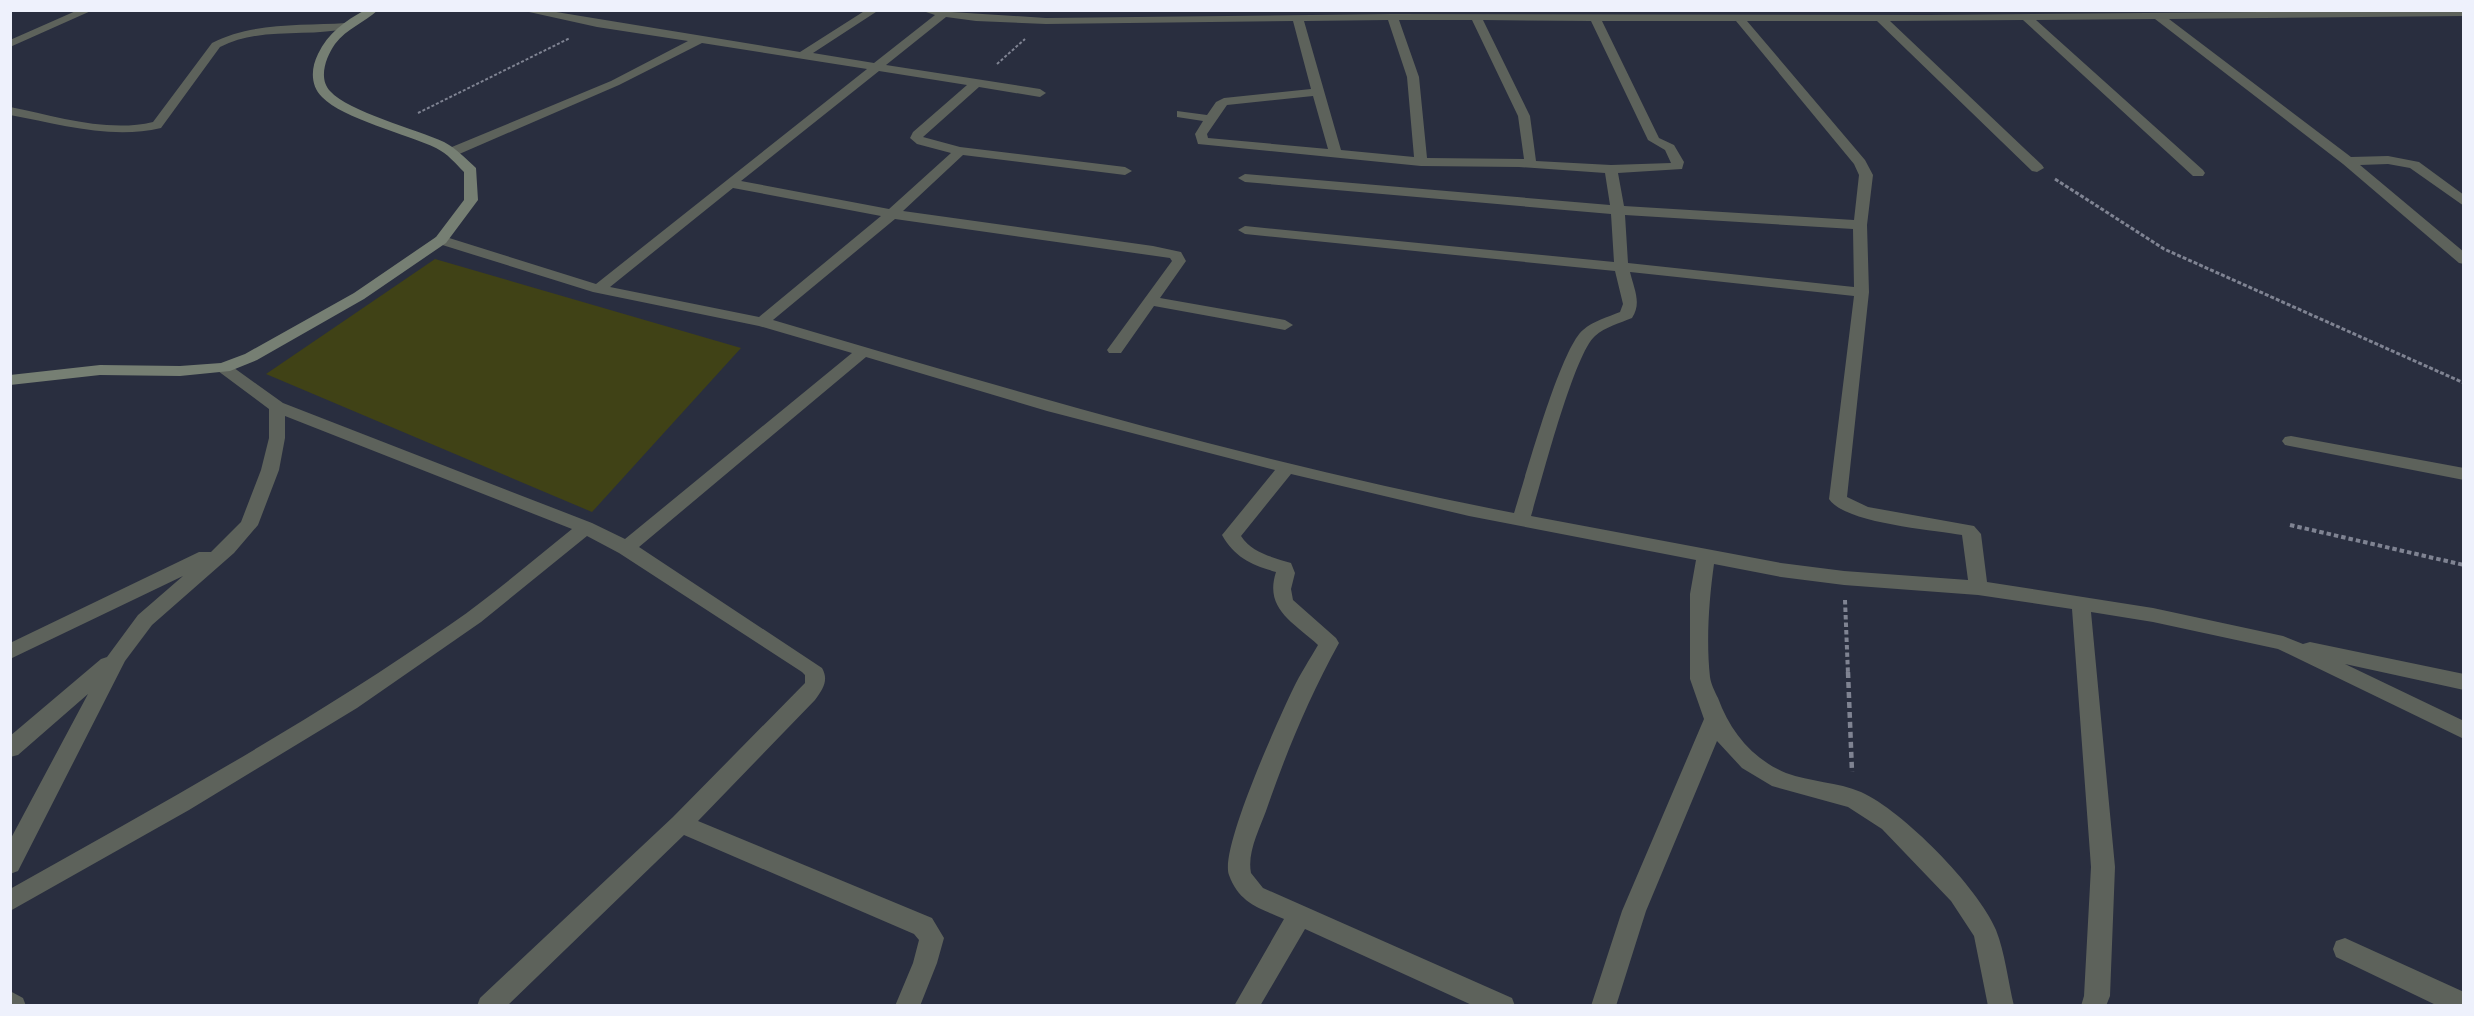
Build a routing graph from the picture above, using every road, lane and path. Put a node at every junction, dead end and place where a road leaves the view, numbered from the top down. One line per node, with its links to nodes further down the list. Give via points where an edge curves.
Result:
1 (88, 10): 20 (street)
2 (373, 10): 18 (street)
3 (525, 10): 17 (street)
4 (874, 10): 21 (street)
5 (925, 10): 6 (street)
6 (943, 14): 16 (street); 22 (street)
7 (2463, 14): 8 (street)
8 (2158, 16): 11 (street); 33 (street)
9 (1392, 17): 12 (street); 15 (street); 34 (street, via 1413,77)
10 (1738, 17): 13 (street); 14 (street); 45 (street, via 1860,163 1866,175)
11 (2026, 17): 14 (street); 39 (street)
12 (1476, 18): 13 (street); 35 (street, via 1524,116 1531,159)
13 (1595, 18): 37 (street, via 1654,140 1670,148 1678,162 1671,167)
14 (1880, 18): 36 (street)
15 (1298, 19): 16 (street); 24 (street)
16 (1046, 21): 23 (path)
17 (597, 24): 19 (street); 29 (path)
18 (346, 26): 26 (street, via 252,33 221,42 157,125 148,129 128,131); 29 (street, via 328,46 317,68 320,82 326,93 345,106)
19 (700, 39): 21 (street); 31 (street, via 615,83)
20 (10, 44)
21 (804, 54): 22 (street)
22 (877, 66): 23 (street); 41 (street)
23 (976, 84): 25 (street); 30 (street, via 916,138)
24 (1318, 92): 28 (street, via 1230,100 1220,105); 32 (street)
25 (1040, 93)
26 (10, 111)
27 (1181, 114): 28 (street)
28 (1210, 119): 32 (street, via 1201,134 1202,141)
29 (393, 125): 31 (street)
30 (960, 151): 38 (street); 44 (street)
31 (452, 152): 47 (street, via 471,171 471,200)
32 (1336, 154): 34 (street)
33 (2348, 161): 42 (street, via 2388,160 2414,165); 48 (street)
34 (1421, 162): 35 (street)
35 (1522, 164): 37 (street)
36 (2037, 168): 59 (path, via 2163,249)
37 (1611, 169): 43 (street)
38 (1125, 171)
39 (2198, 173)
40 (1245, 178): 43 (street)
41 (729, 183): 44 (street); 50 (street)
42 (2463, 202)
43 (1618, 210): 45 (street); 49 (street)
44 (892, 214): 52 (street, via 1176,255 1179,261); 53 (street)
45 (1860, 225): 51 (street)
46 (1245, 230): 49 (street)
47 (441, 240): 50 (street); 57 (street, via 359,296)
48 (2463, 260)
49 (1621, 267): 51 (street); 64 (street, via 1631,304 1627,315 1587,334 1578,351 1564,382)
50 (598, 289): 53 (street)
51 (1862, 292): 72 (street, via 1838,499 1866,513 1968,530 1972,534)
52 (1150, 301): 54 (street); 55 (street)
53 (762, 322): 56 (street)
54 (1285, 325)
55 (1115, 350)
56 (862, 353): 62 (street); 68 (street)
57 (224, 368): 58 (street, via 81,371); 60 (street)
58 (10, 380)
59 (2463, 384)
60 (276, 407): 66 (street); 67 (street, via 277,438 270,470 249,525)
61 (2290, 441): 63 (street)
62 (1287, 467): 64 (street); 85 (street, via 1231,535 1235,544 1250,556 1284,568 1281,597 1329,643 1304,687 1277,749 1237,865 1242,880 1255,894)
63 (2463, 474)
64 (1521, 520): 69 (street)
65 (2290, 525): 70 (path)
66 (586, 527): 68 (street); 84 (street, via 459,628 352,700 210,789)
67 (227, 548): 75 (street); 76 (street, via 145,620)
68 (626, 548): 82 (street, via 815,673 808,694)
69 (1706, 557): 71 (street); 78 (street, via 1700,594 1700,679)
70 (2463, 565)
71 (1845, 578): 72 (street); 81 (path)
72 (1977, 588): 73 (street)
73 (2081, 603): 74 (street); 93 (street, via 2103,867 2097,996)
74 (2283, 643): 77 (street); 79 (street)
75 (10, 652)
76 (117, 657): 80 (street); 83 (street)
77 (2463, 682)
78 (1714, 718): 81 (street, via 1728,741 1750,762 1780,780); 91 (street, via 1634,910)
79 (2463, 731)
80 (10, 749)
81 (1854, 799): 92 (street, via 1890,822 1959,894 1985,933)
82 (681, 824): 87 (street); 88 (street, via 923,926 932,938)
83 (10, 864)
84 (10, 901)
85 (1299, 916): 89 (street); 90 (street)
86 (2345, 949): 94 (street)
87 (497, 1003)
88 (908, 1005)
89 (1246, 1005)
90 (1503, 1005)
91 (1603, 1005)
92 (2001, 1005)
93 (2093, 1005)
94 (2463, 1005)

